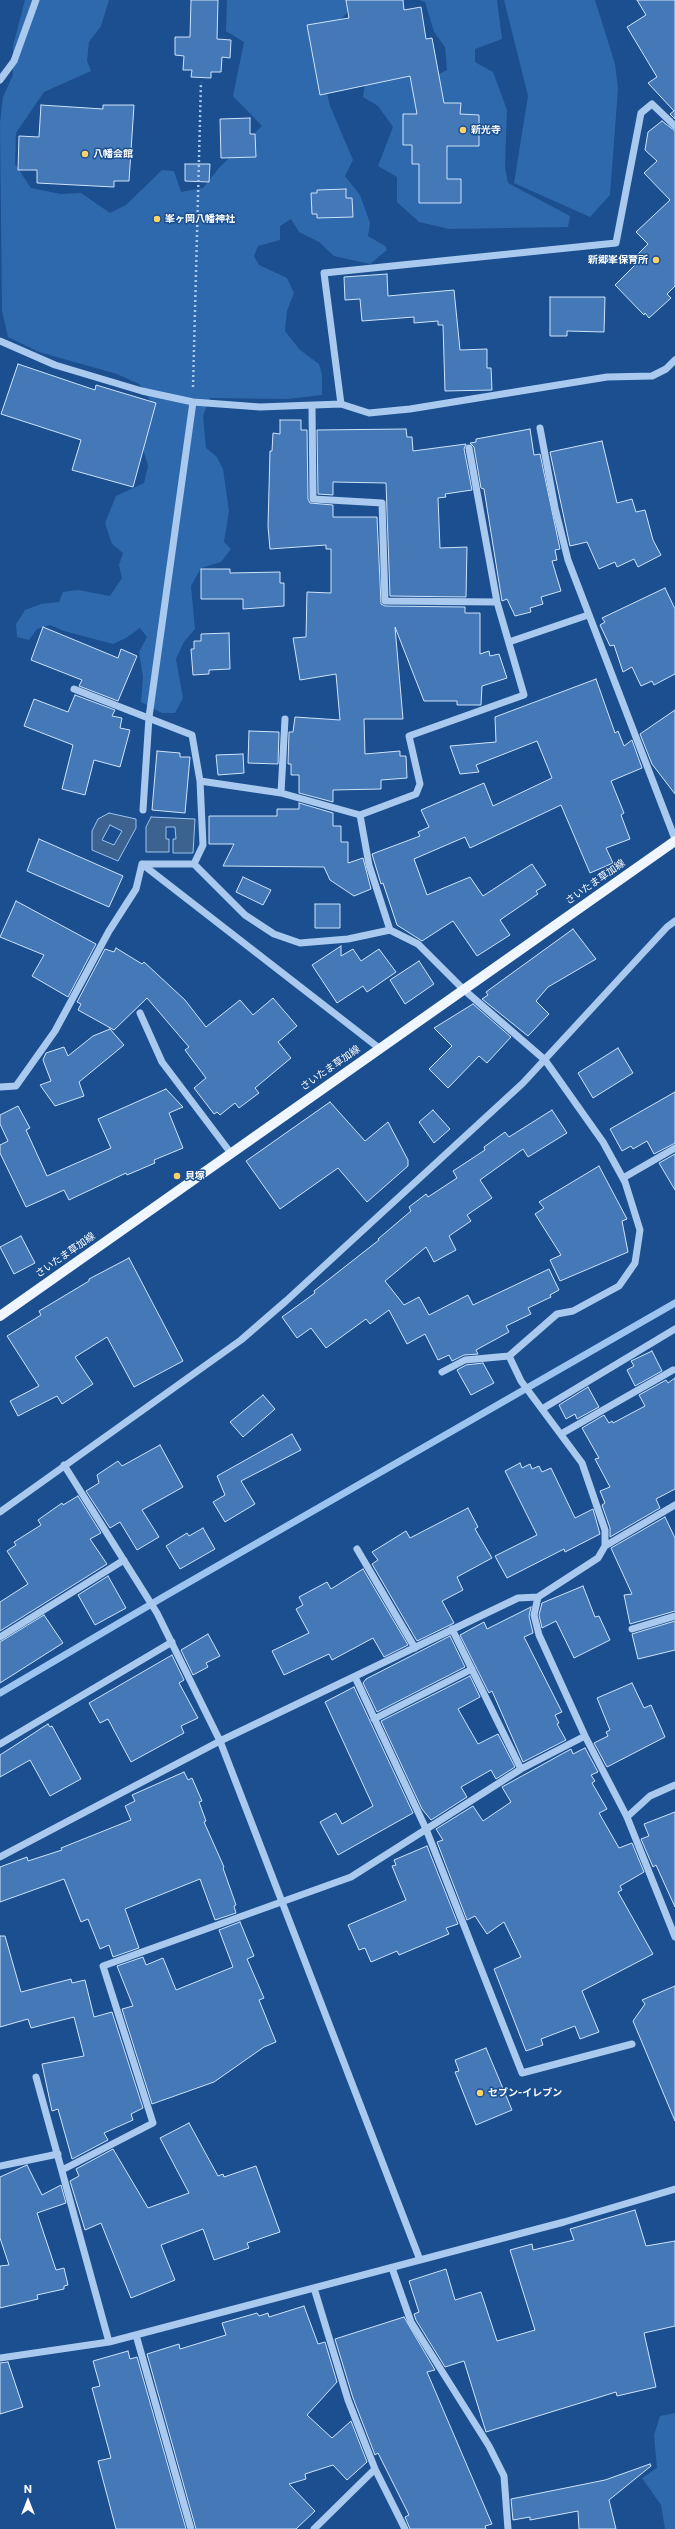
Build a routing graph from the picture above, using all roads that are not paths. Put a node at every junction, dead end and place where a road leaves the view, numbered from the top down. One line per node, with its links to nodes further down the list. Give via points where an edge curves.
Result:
1 (36, 0): 2 (street, via 14,61)
2 (0, 80)
3 (675, 126): 7 (street, via 652,104 641,113 616,243 324,273)
4 (0, 341): 6 (street, via 55,365 142,391)
5 (675, 360): 7 (street, via 666,369 652,376 607,377 410,409 369,413)
6 (194, 402): 8 (street, via 260,407); 15 (street)
7 (341, 404): 8 (street)
8 (312, 406): 11 (street, via 313,499 382,503 385,601)
9 (540, 428): 12 (street, via 554,508 568,560)
10 (469, 448): 11 (street)
11 (497, 602): 13 (street)
12 (588, 615): 13 (street); 21 (street)
13 (509, 642): 20 (street, via 524,695 409,736 420,784 416,794)
14 (74, 688): 15 (street, via 139,716)
15 (149, 717): 17 (street, via 192,735); 19 (street)
16 (285, 719): 18 (street)
17 (200, 781): 18 (street); 23 (street, via 203,845)
18 (281, 794): 20 (street)
19 (143, 810)
20 (360, 815): 25 (street, via 369,865)
21 (675, 840): 26 (main road, さいたま草加線)
22 (142, 864): 23 (street); 28 (street); 30 (street, via 136,889 109,931 55,1031 16,1086)
23 (194, 864): 25 (street, via 245,915 274,934 300,943 348,939)
24 (675, 921): 29 (street)
25 (390, 930): 26 (street, via 418,944)
26 (463, 989): 28 (main road, さいたま草加線); 29 (street)
27 (140, 1013): 32 (street, via 162,1062)
28 (379, 1048): 32 (main road, さいたま草加線)
29 (545, 1060): 33 (street, via 603,1142); 41 (street, via 524,1083 241,1340)
30 (0, 1087)
31 (675, 1148): 33 (street)
32 (230, 1152): 34 (main road, さいたま草加線)
33 (623, 1178): 36 (street, via 640,1230 635,1263 619,1286 573,1311 558,1314)
34 (0, 1316)
35 (675, 1329): 39 (street)
36 (509, 1356): 38 (street, via 465,1360); 39 (street, via 521,1381)
37 (673, 1370): 40 (street)
38 (442, 1372)
39 (542, 1409): 40 (street)
40 (561, 1434): 44 (street, via 582,1463 605,1530)
41 (64, 1465): 43 (street); 46 (street)
42 (675, 1505): 44 (street)
43 (0, 1512)
44 (605, 1546): 47 (street, via 598,1558)
45 (357, 1549): 53 (street)
46 (124, 1560): 51 (street); 52 (street)
47 (538, 1597): 49 (street, via 518,1598); 57 (street, via 534,1615 539,1636)
48 (675, 1616): 50 (street)
49 (452, 1629): 53 (street); 54 (street)
50 (632, 1629)
51 (0, 1637)
52 (172, 1642): 58 (street); 59 (street)
53 (415, 1648): 55 (street)
54 (472, 1669): 56 (street); 60 (street)
55 (355, 1677): 56 (street); 58 (street)
56 (374, 1719): 63 (street)
57 (585, 1736): 60 (street); 62 (street)
58 (220, 1742): 64 (street); 65 (street)
59 (0, 1744)
60 (520, 1769): 63 (street)
61 (675, 1785): 62 (street, via 650,1796)
62 (627, 1817): 66 (street)
63 (426, 1829): 65 (street, via 351,1877); 67 (street, via 522,2073)
64 (0, 1857)
65 (281, 1904): 71 (street, via 103,1966 153,2124); 73 (street)
66 (675, 1937)
67 (632, 2044)
68 (36, 2077): 69 (street)
69 (58, 2154): 70 (street); 71 (street)
70 (0, 2166)
71 (62, 2170): 77 (street)
72 (675, 2189): 73 (street, via 564,2222)
73 (419, 2257): 74 (street)
74 (392, 2268): 75 (street); 83 (street, via 411,2322 489,2446 504,2476)
75 (314, 2288): 76 (street); 79 (street, via 348,2400)
76 (136, 2335): 77 (street); 80 (street)
77 (109, 2342): 78 (street)
78 (0, 2358)
79 (375, 2469): 81 (street); 82 (street)
80 (190, 2529)
81 (314, 2529)
82 (405, 2529)
83 (508, 2529)

